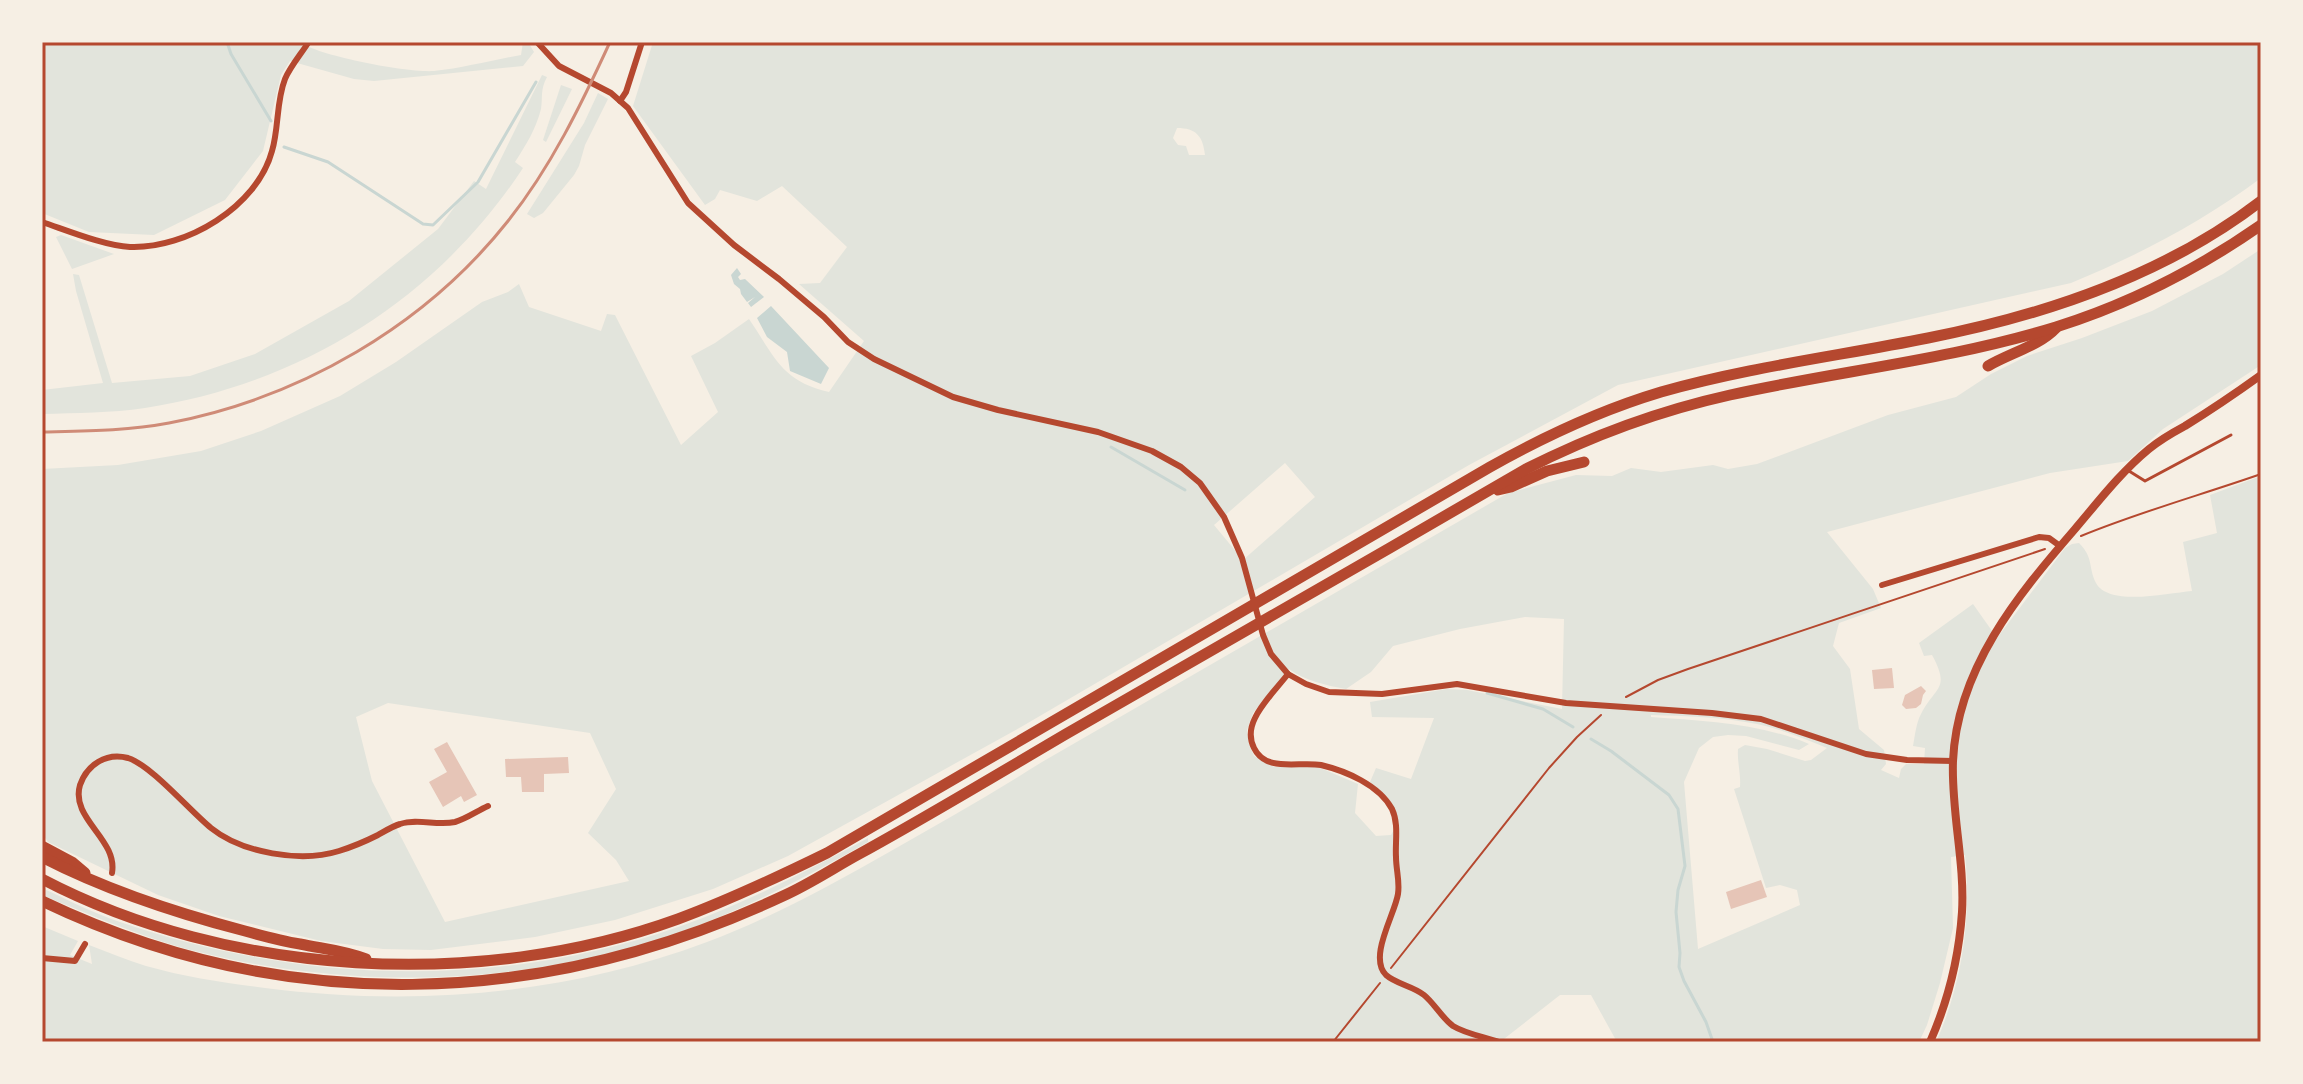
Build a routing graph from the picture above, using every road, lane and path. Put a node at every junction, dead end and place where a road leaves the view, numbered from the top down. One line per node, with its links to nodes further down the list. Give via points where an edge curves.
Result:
1 (537, 42): 4 (street, via 559,66)
2 (642, 42): 4 (street)
3 (308, 43): 6 (street, via 285,77 267,167 239,205 222,218 174,241 128,247)
4 (620, 101): 19 (street, via 688,203 848,342 953,397 1098,432 1152,451 1200,483 1236,542 1266,645)
5 (2261, 201): 32 (highway, via 2208,237 2138,273 2032,314 1718,378 1589,417 1438,497 827,853 676,919 538,954 447,964)
6 (42, 222)
7 (2261, 225): 8 (highway, via 2177,276)
8 (2057, 326): 9 (highway, via 2045,339); 15 (highway, via 1974,349 1732,395 1653,416 1574,445)
9 (1988, 366)
10 (2261, 375): 13 (street, via 2164,437)
11 (2231, 435): 13 (lane, via 2145,481)
12 (1584, 462): 15 (highway)
13 (2128, 470): 17 (street)
14 (2261, 474): 16 (path)
15 (1489, 490): 29 (highway, via 786,895 698,933 618,958 531,975 434,984 290,977 140,942)
16 (2081, 536)
17 (2060, 546): 18 (street, via 2039,537); 20 (path, via 1688,669); 22 (street, via 1976,665 1960,707)
18 (1882, 585)
19 (1288, 674): 22 (street, via 1329,692 1382,694 1457,684 1566,703 1761,719 1866,754); 33 (street, via 1250,731 1257,753 1276,764 1320,765 1353,776 1387,801 1393,812 1400,881 1380,947)
20 (1627, 696)
21 (1600, 715): 33 (path, via 1549,768)
22 (1953, 761): 36 (street, via 1962,911 1949,989)
23 (488, 806): 26 (street, via 456,821 398,824 340,851 295,856 223,837 143,766 109,757 90,768 79,789 84,811 112,855)
24 (42, 846): 28 (highway)
25 (42, 857): 28 (highway)
26 (112, 873)
27 (42, 879): 32 (highway, via 133,919 207,941 296,958)
28 (95, 881): 32 (highway, via 184,914 344,951)
29 (42, 901)
30 (85, 944): 31 (street, via 75,961)
31 (42, 958)
32 (377, 964)
33 (1386, 975): 34 (path); 35 (street, via 1422,993 1453,1026)
34 (1333, 1042)
35 (1499, 1042)
36 (1930, 1042)

